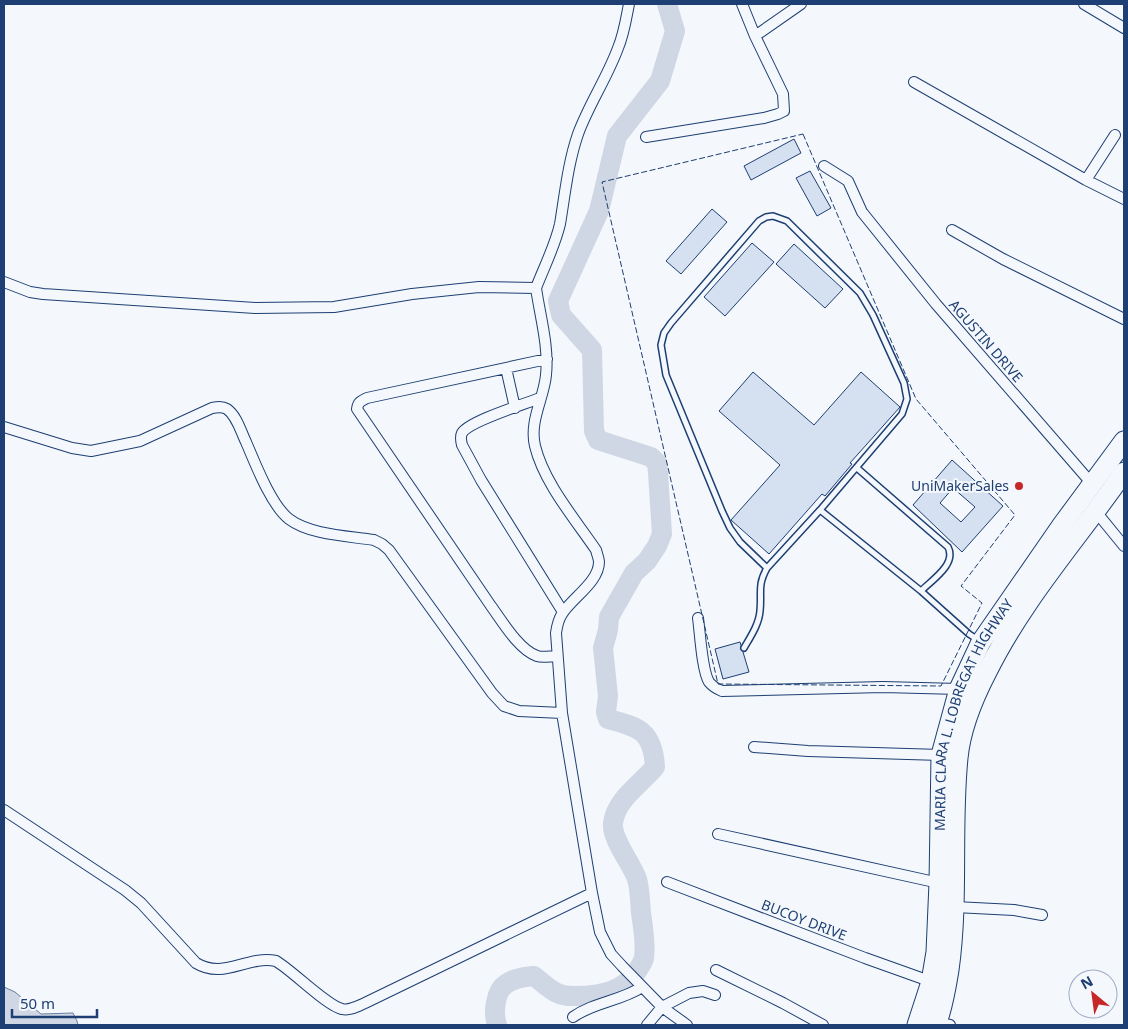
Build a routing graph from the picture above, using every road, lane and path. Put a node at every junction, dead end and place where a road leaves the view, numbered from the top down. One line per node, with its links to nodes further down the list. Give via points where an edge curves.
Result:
1 (629, 4): 15 (street, via 618,49 578,134 569,166 560,225)
2 (742, 4): 6 (street)
3 (801, 4): 6 (street)
4 (1084, 4): 5 (street)
5 (1124, 28)
6 (755, 36): 9 (street, via 783,94 784,110 764,118)
7 (914, 82): 11 (street)
8 (1115, 135): 11 (street)
9 (646, 137)
10 (824, 166): 25 (street, AGUSTIN DRIVE, via 848,181 862,212)
11 (1086, 180): 12 (street)
12 (1124, 199)
13 (952, 230): 16 (street)
14 (4, 282): 15 (street, via 44,294 255,308 334,307 470,288)
15 (536, 288): 17 (street)
16 (1124, 319)
17 (547, 359): 18 (street); 19 (street)
18 (506, 368): 20 (street); 35 (street, via 367,398 358,404 358,409 511,634 536,656)
19 (540, 398): 20 (street); 30 (street, via 535,416 534,444 542,469 596,550 599,564 586,587)
20 (515, 408): 30 (street, via 467,428 462,433 462,445)
21 (4, 427): 37 (street, via 90,451 140,441 212,408 227,409 239,426 275,502 289,518 302,526 382,544 504,706 519,711)
22 (1124, 441): 25 (highway, MARIA CLARA L. LOBREGAT HIGHWAY)
23 (856, 468): 26 (lane); 28 (lane, via 902,414 908,399 904,383 860,293 787,221 766,217 759,221 671,323 661,345 666,375 730,528); 29 (lane, via 948,547 947,565)
24 (1124, 472): 25 (highway, MARIA CLARA L. LOBREGAT HIGHWAY)
25 (1091, 498): 27 (street, AGUSTIN DRIVE); 32 (highway, MARIA CLARA L. LOBREGAT HIGHWAY, via 1052,539); 34 (highway, MARIA CLARA L. LOBREGAT HIGHWAY, via 1048,574)
26 (820, 510): 28 (lane); 29 (lane)
27 (1124, 546)
28 (767, 568): 33 (lane, via 761,578 759,621)
29 (921, 591): 32 (lane)
30 (563, 612): 35 (street, via 556,633)
31 (698, 618): 36 (street, via 708,681 722,691 883,687)
32 (981, 642): 34 (lane); 36 (highway, MARIA CLARA L. LOBREGAT HIGHWAY)
33 (744, 648)
34 (997, 651): 45 (highway, MARIA CLARA L. LOBREGAT HIGHWAY, via 971,705 958,756)
35 (557, 656): 37 (street)
36 (959, 689): 39 (highway, MARIA CLARA L. LOBREGAT HIGHWAY)
37 (562, 713): 44 (street)
38 (754, 747): 39 (street)
39 (941, 755): 43 (highway, MARIA CLARA L. LOBREGAT HIGHWAY)
40 (4, 810): 44 (street, via 125,890 196,963 205,968 226,969 259,960 276,961 343,1009 365,1003)
41 (718, 834): 43 (street)
42 (667, 882): 48 (street, BUCOY DRIVE)
43 (940, 883): 48 (highway, MARIA CLARA L. LOBREGAT HIGHWAY, via 936,952)
44 (592, 893): 49 (street, via 600,932 611,954)
45 (955, 907): 46 (street, via 1005,909); 48 (highway, MARIA CLARA L. LOBREGAT HIGHWAY, via 952,945)
46 (1042, 915)
47 (716, 970): 56 (street)
48 (939, 983): 53 (highway, MARIA CLARA L. LOBREGAT HIGHWAY)
49 (642, 987): 51 (street); 52 (street)
50 (714, 995): 51 (street, via 703,991 689,993)
51 (662, 1007): 54 (street); 55 (street)
52 (573, 1017)
53 (932, 1024)
54 (647, 1025)
55 (687, 1025)
56 (823, 1025)

